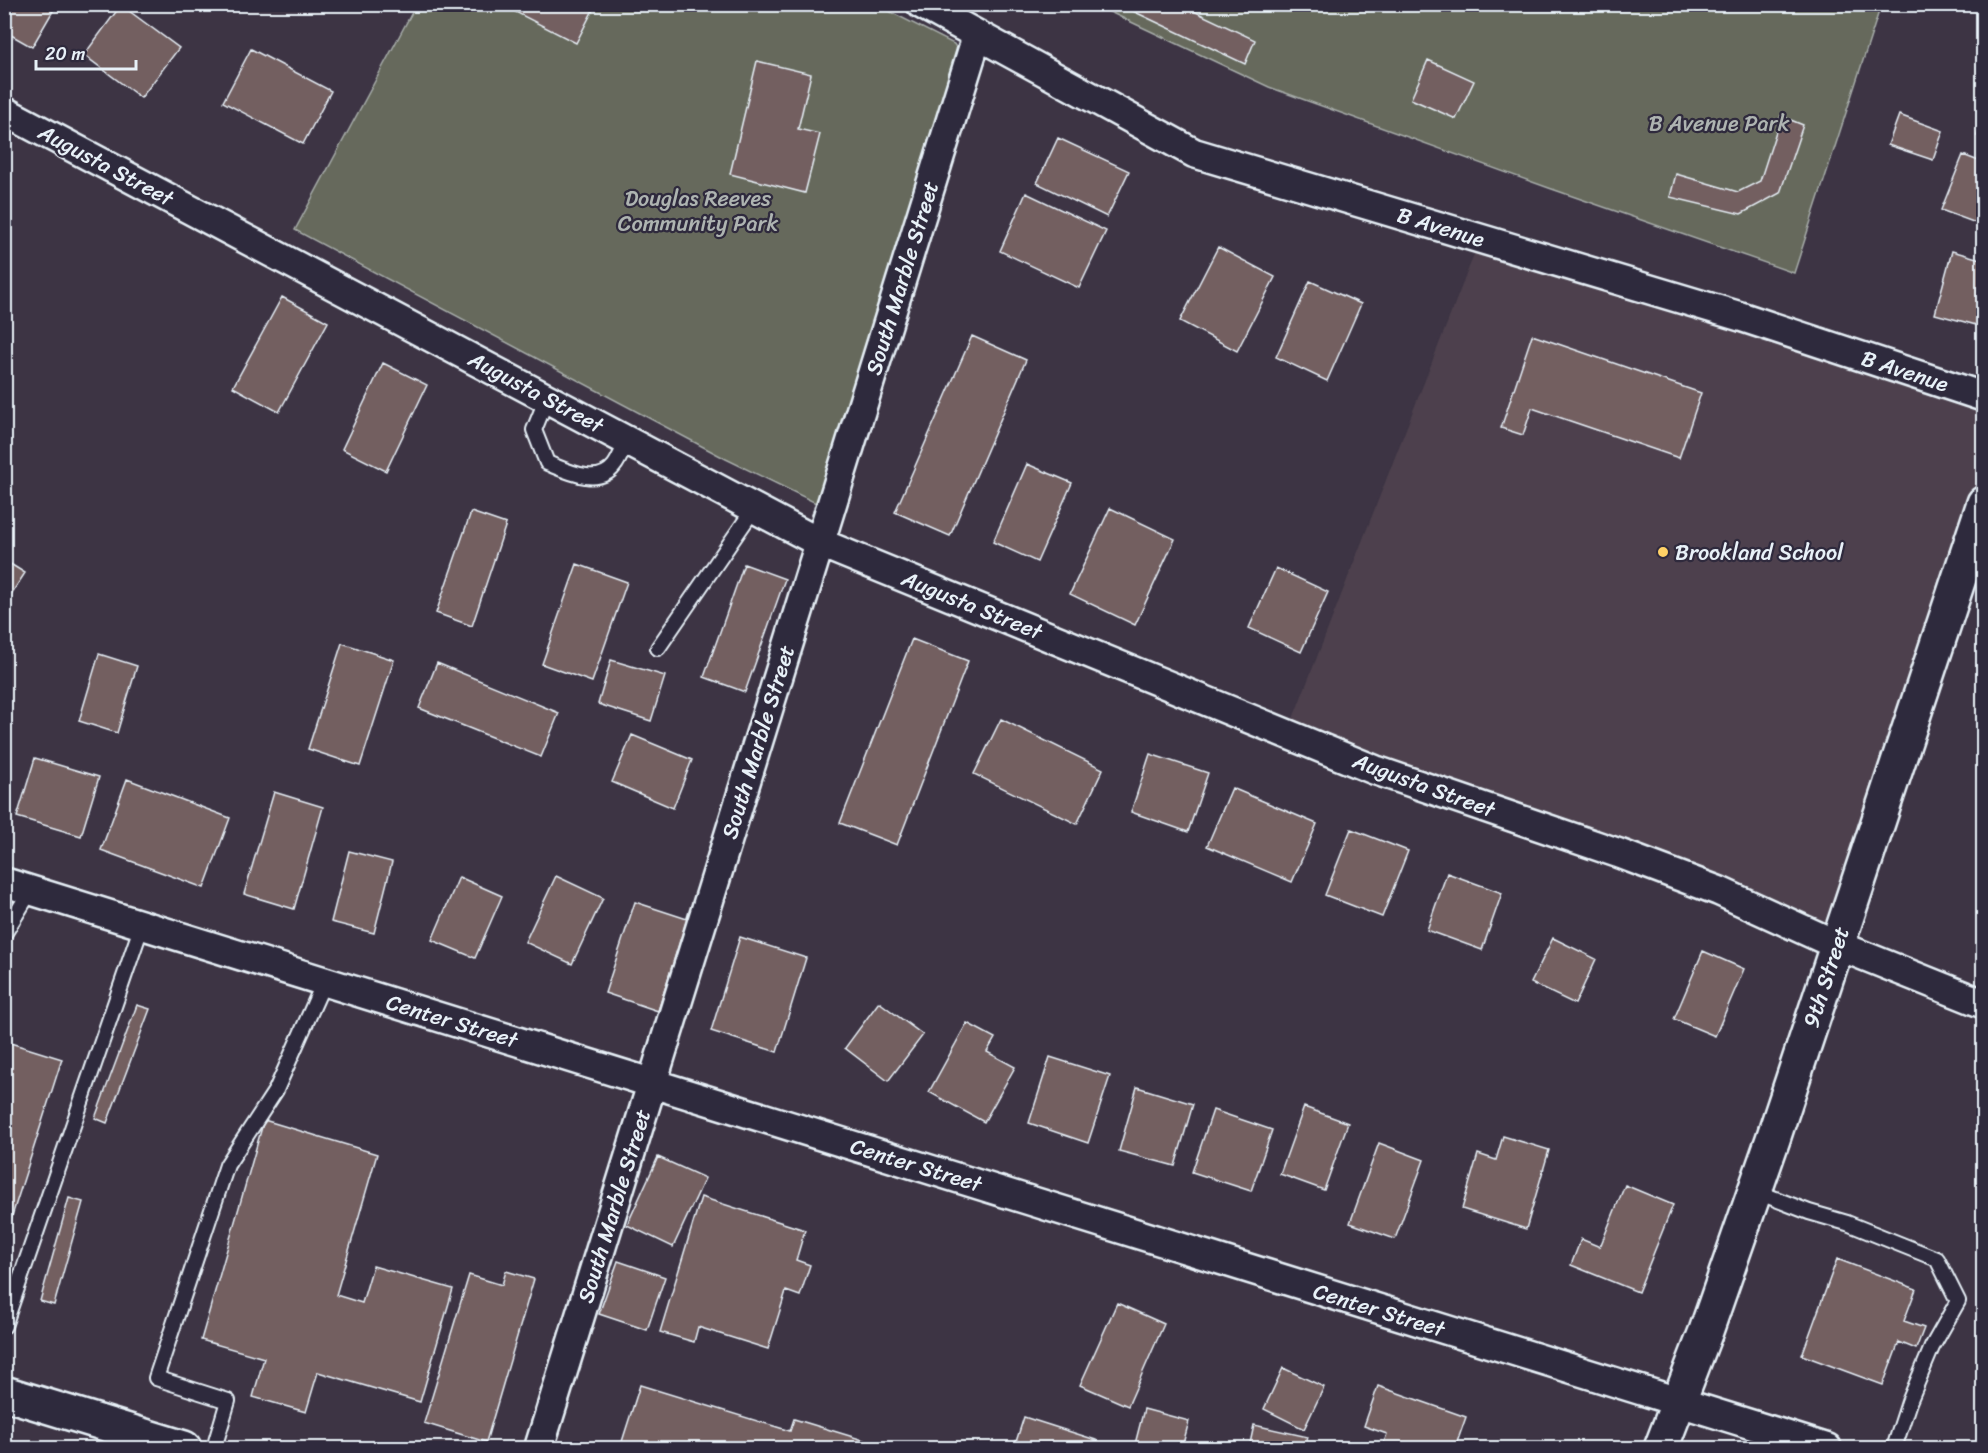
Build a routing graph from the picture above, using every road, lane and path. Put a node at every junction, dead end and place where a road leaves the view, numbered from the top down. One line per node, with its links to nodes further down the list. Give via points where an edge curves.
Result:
1 (921, 4): 2 (street, B Avenue)
2 (977, 36): 4 (street, B Avenue, via 1194,153 1742,317); 9 (street, South Marble Street)
3 (5, 114): 5 (street, Augusta Street)
4 (1983, 397)
5 (548, 398): 6 (street, Augusta Street); 6 (lane, via 534,430 547,463 579,475 601,475 614,466)
6 (627, 440): 8 (street, Augusta Street)
7 (1983, 503): 14 (main road, 9th Street)
8 (754, 507): 9 (street, Augusta Street); 10 (lane)
9 (820, 543): 14 (street, Augusta Street, via 1375,770 1719,891); 17 (street, South Marble Street)
10 (658, 648)
11 (18, 886): 12 (street, Center Street); 13 (lane)
12 (142, 925): 15 (street, Center Street); 19 (lane)
13 (4, 934)
14 (1837, 945): 16 (street, Augusta Street); 18 (main road, 9th Street)
15 (324, 982): 17 (street, Center Street); 23 (lane, via 276,1090 227,1165 156,1378 228,1401)
16 (1983, 1004)
17 (652, 1083): 21 (street, Center Street); 24 (street, South Marble Street)
18 (1755, 1191): 21 (main road, 9th Street); 27 (lane, via 1937,1259 1958,1301 1932,1347)
19 (4, 1326)
20 (4, 1393): 22 (main road)
21 (1679, 1402): 25 (main road, 9th Street); 26 (street, Center Street)
22 (184, 1449)
23 (214, 1449)
24 (539, 1449)
25 (1661, 1449)
26 (1827, 1449)
27 (1894, 1449)

